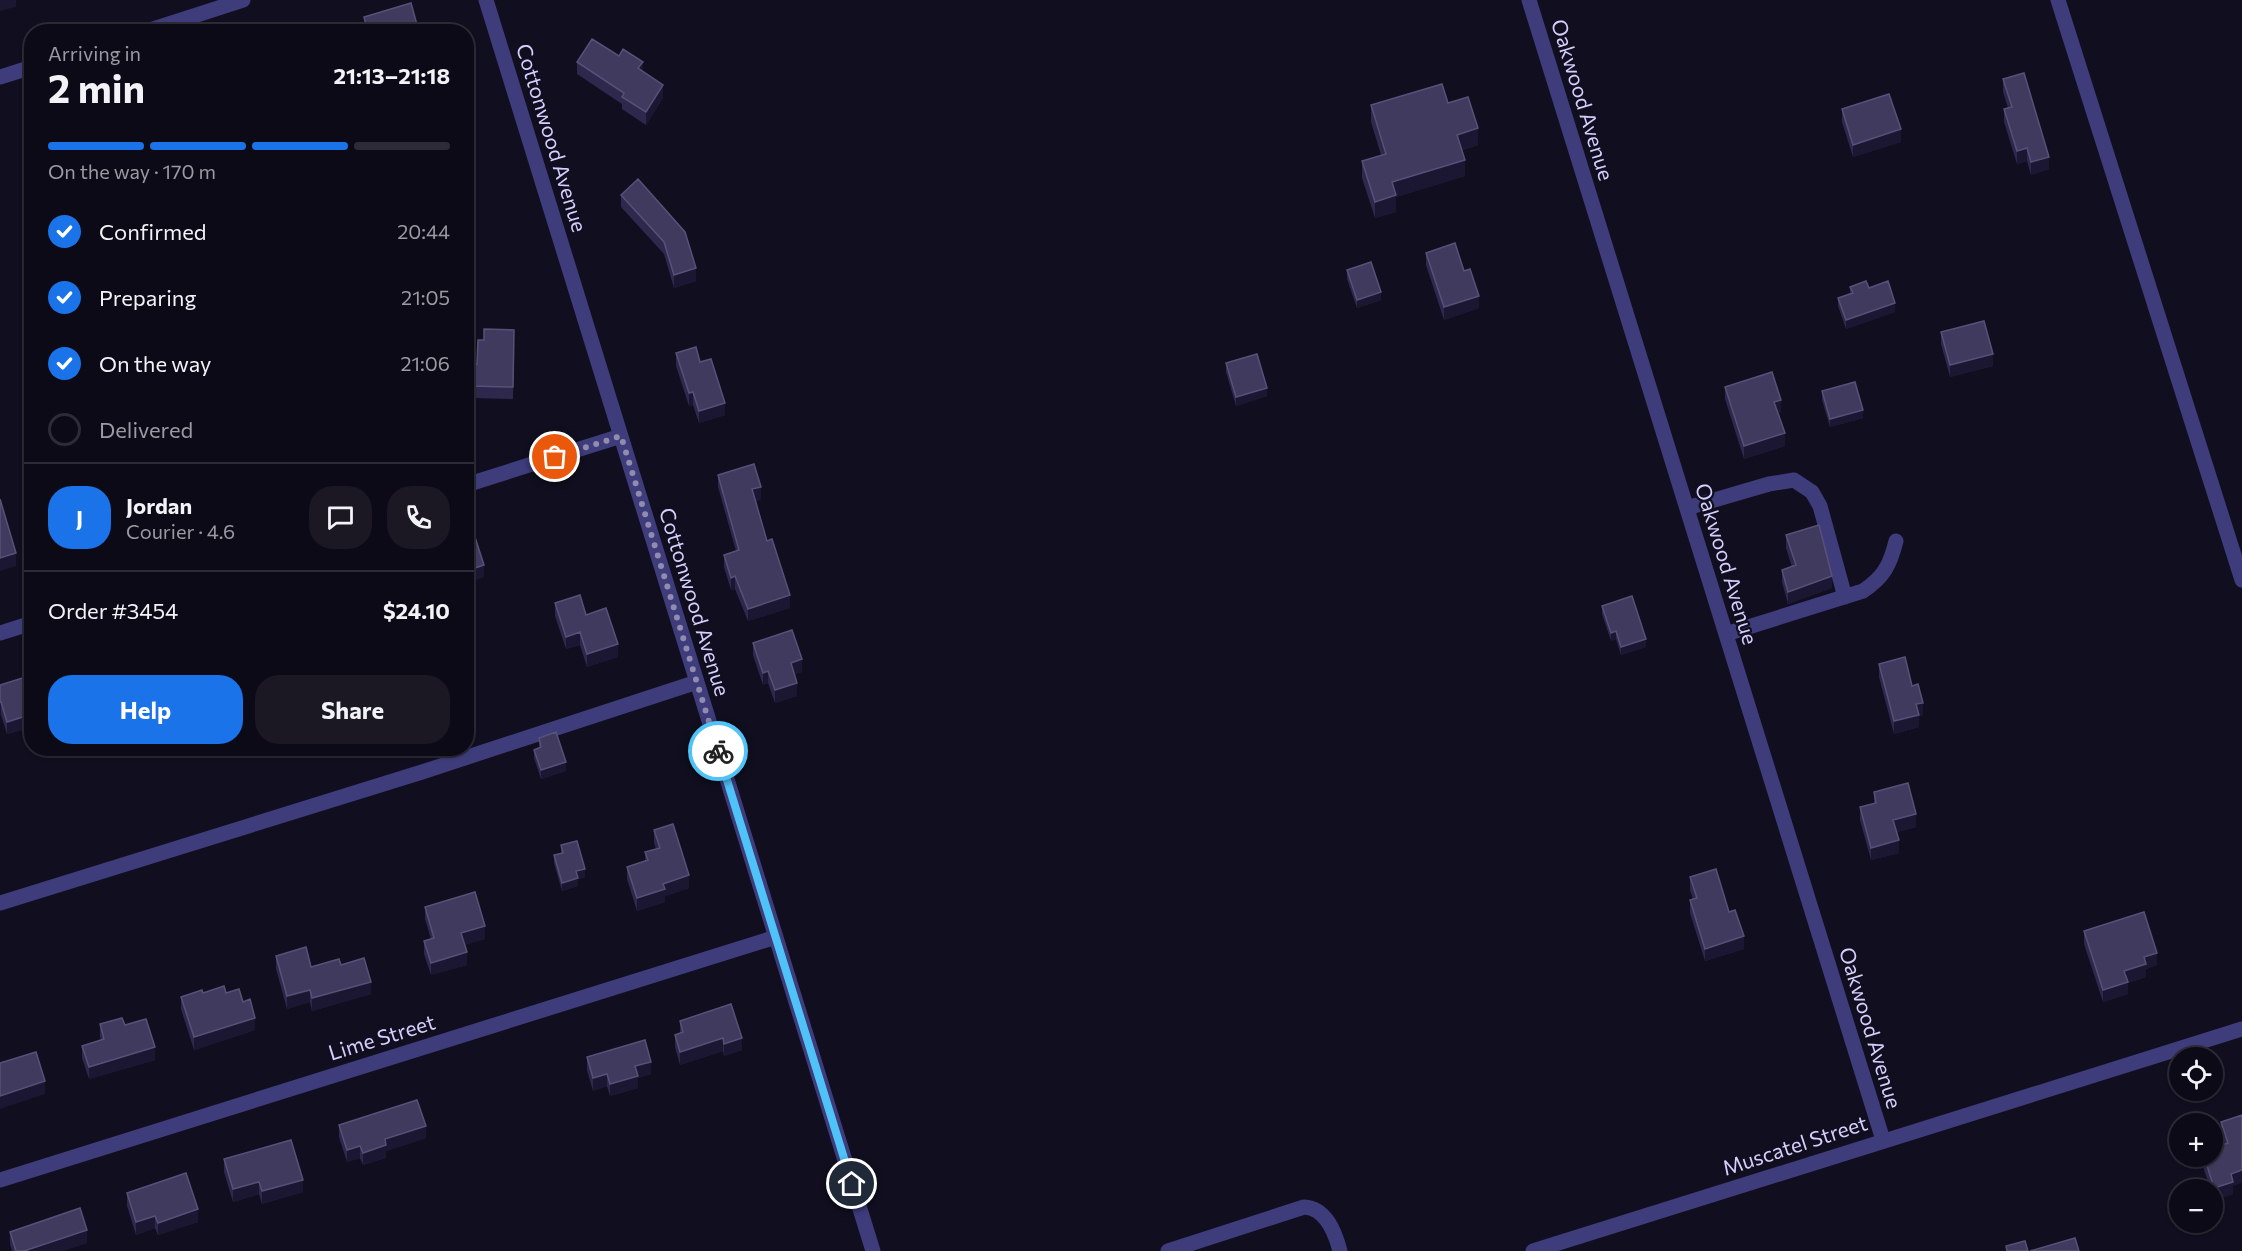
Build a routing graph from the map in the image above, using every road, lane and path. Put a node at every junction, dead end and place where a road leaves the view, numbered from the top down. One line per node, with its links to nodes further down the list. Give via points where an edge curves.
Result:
1 (243, 0): 5 (street)
2 (486, 0): 8 (street, Cottonwood Avenue)
3 (1529, 0): 10 (street, Oakwood Avenue)
4 (2058, 0): 12 (street)
5 (169, 24)
6 (24, 70): 7 (street)
7 (0, 77)
8 (621, 436): 9 (street); 17 (street, Cottonwood Avenue)
9 (474, 482)
10 (1687, 508): 13 (street, via 1794,480 1812,492 1820,506); 16 (street, Oakwood Avenue)
11 (1896, 541): 13 (street, via 1891,560 1879,580)
12 (2242, 580)
13 (1845, 597): 16 (street)
14 (24, 626): 15 (street)
15 (0, 633)
16 (1726, 634): 23 (street, Oakwood Avenue)
17 (697, 682): 18 (street); 21 (street, Cottonwood Avenue)
18 (474, 755)
19 (471, 756): 20 (street)
20 (0, 903)
21 (776, 937): 24 (street, Lime Street); 25 (street, Cottonwood Avenue)
22 (2242, 1029): 23 (street, Muscatel Street)
23 (1883, 1140): 28 (street, Muscatel Street)
24 (0, 1180)
25 (873, 1251)
26 (1168, 1251): 27 (street, via 1304,1206 1314,1207 1324,1215)
27 (1340, 1251)
28 (1533, 1251)

